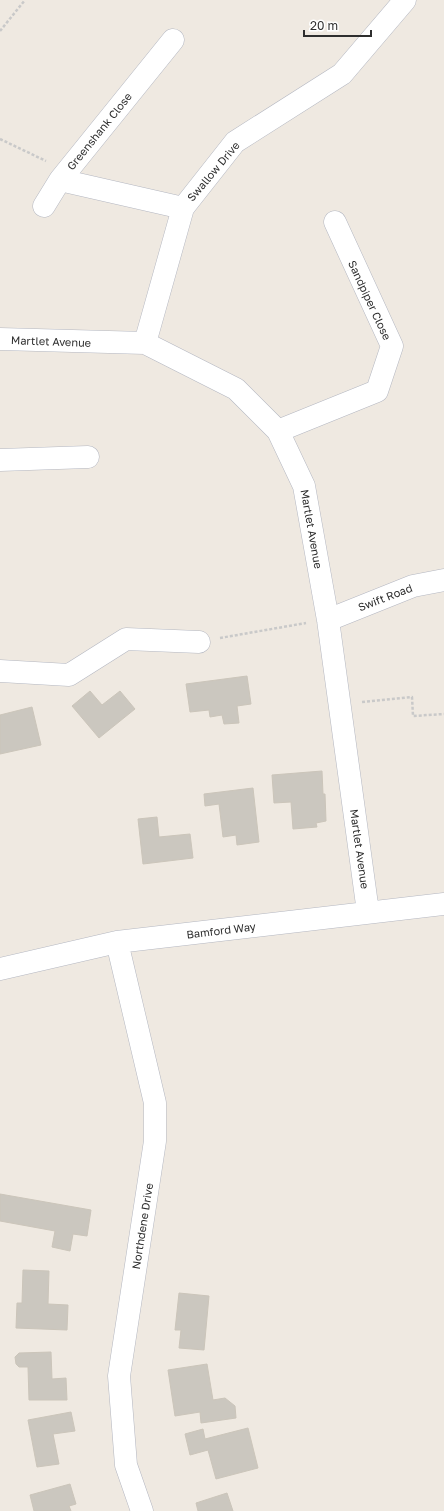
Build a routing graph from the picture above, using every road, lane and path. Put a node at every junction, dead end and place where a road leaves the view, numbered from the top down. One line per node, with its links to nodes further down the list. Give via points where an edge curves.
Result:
1 (25, 0): 3 (path)
2 (397, 3): 8 (street, Swallow Drive, via 342,74 235,142)
3 (0, 31)
4 (173, 40): 6 (street, Greenshank Close)
5 (0, 139): 6 (path)
6 (63, 175): 7 (street); 8 (street, Greenshank Close)
7 (44, 206)
8 (183, 208): 11 (street, Swallow Drive)
9 (335, 222): 12 (street, Sandpiper Close, via 392,346 377,390)
10 (0, 339): 11 (street, Martlet Avenue)
11 (145, 343): 12 (street, Martlet Avenue, via 236,389)
12 (278, 431): 16 (street, Martlet Avenue, via 304,486)
13 (88, 457): 14 (street)
14 (0, 460)
15 (444, 580): 16 (street, Swift Road, via 413,586)
16 (328, 620): 17 (path); 19 (street, Martlet Avenue)
17 (200, 642): 18 (street, via 126,639 69,675)
18 (0, 671)
19 (340, 704): 20 (path, via 412,697 413,716); 22 (street, Martlet Avenue)
20 (444, 714)
21 (444, 904): 22 (street, Bamford Way)
22 (368, 912): 23 (street, Bamford Way)
23 (117, 942): 24 (street, Bamford Way); 25 (street, Northdene Drive, via 155,1103 155,1141 119,1376 126,1466)
24 (0, 970)
25 (142, 1511)

